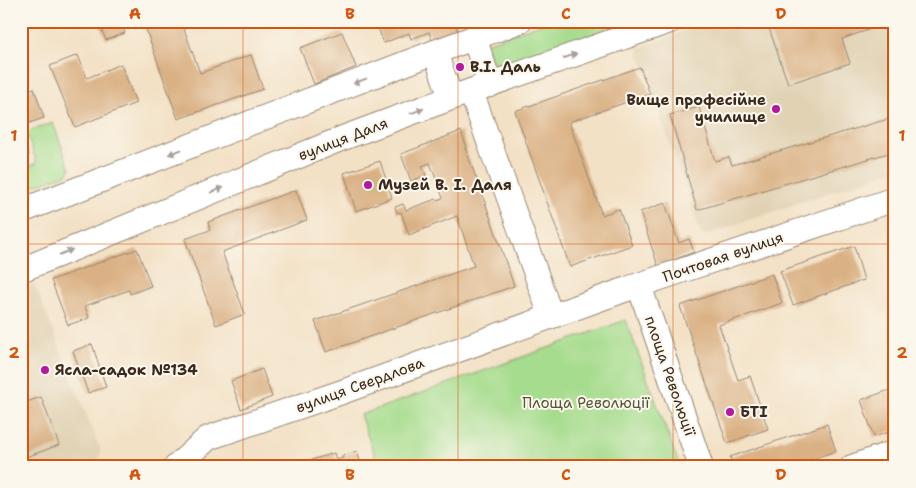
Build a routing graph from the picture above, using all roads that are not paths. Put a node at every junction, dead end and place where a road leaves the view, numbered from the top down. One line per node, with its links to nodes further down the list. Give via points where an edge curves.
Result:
1 (520, 21): 3 (street)
2 (670, 21): 5 (street, вулиця Даля, one-way to 2)
3 (474, 37): 4 (street); 5 (street)
4 (435, 52): 5 (street); 7 (street, one-way to 7)
5 (471, 91): 8 (street, вулиця Даля, one-way to 5, via 343,138); 10 (street)
6 (895, 199): 9 (street, Почтовая вулиця)
7 (21, 211)
8 (21, 270)
9 (639, 285): 10 (street, Почтовая вулиця); 13 (street, площа Революції)
10 (551, 316): 12 (street, вулиця Свердлова, via 208,438)
11 (895, 452): 14 (street)
12 (176, 467)
13 (701, 467)
14 (852, 467)

